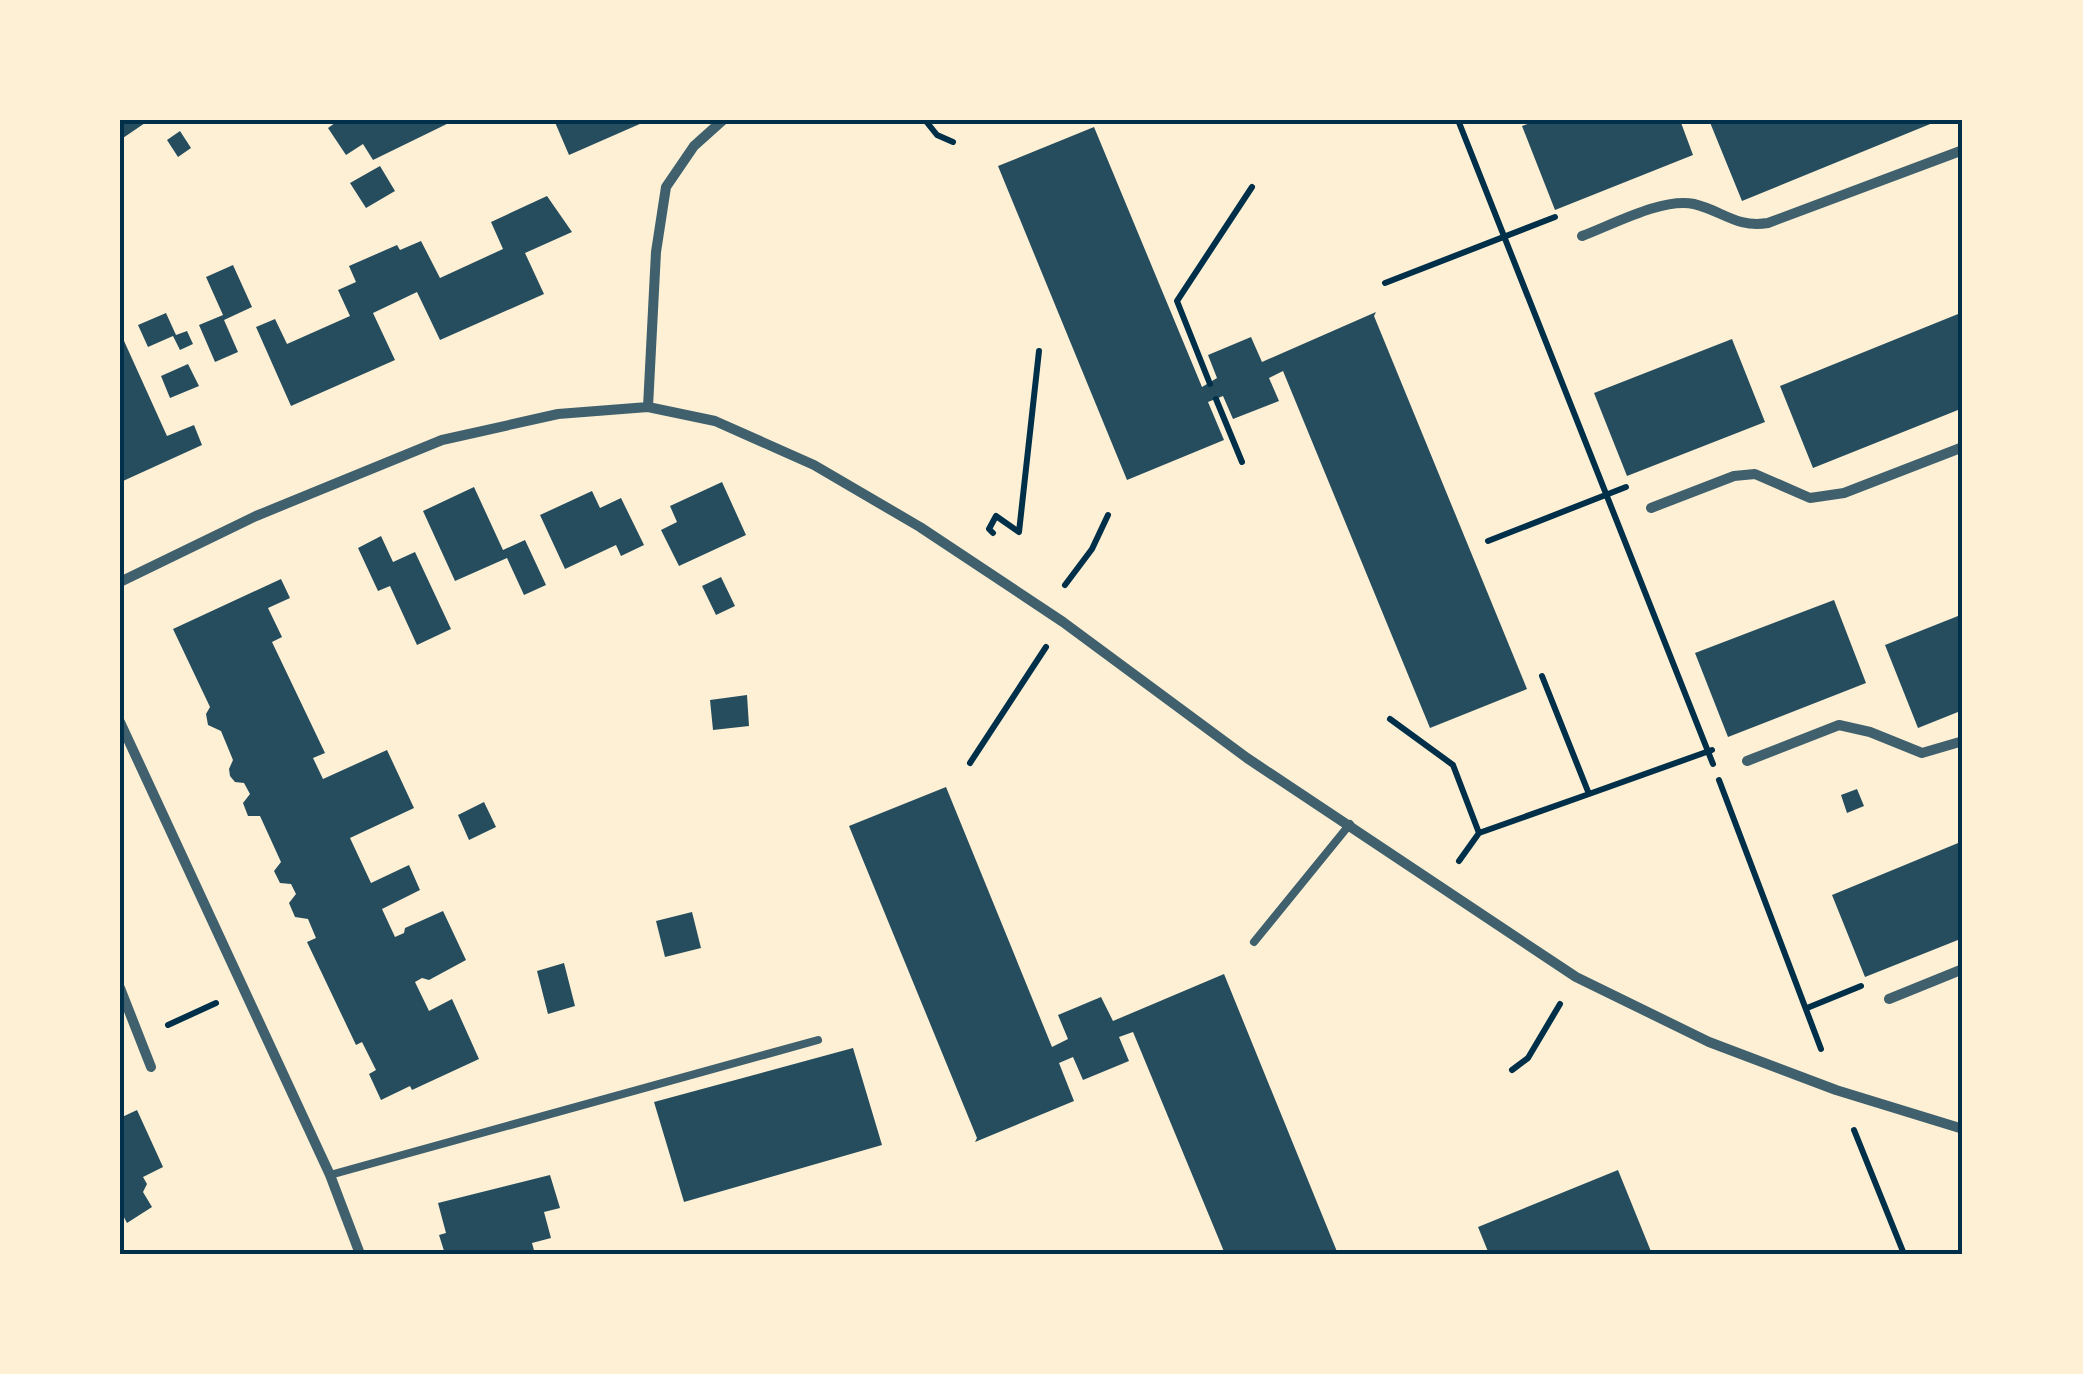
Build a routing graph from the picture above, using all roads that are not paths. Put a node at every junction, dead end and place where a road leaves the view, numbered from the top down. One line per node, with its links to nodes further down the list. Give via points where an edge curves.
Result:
1 (723, 120): 4 (street, via 694,146 666,187)
2 (1963, 150): 3 (street, via 1768,224 1749,226 1692,204 1665,204)
3 (1582, 236)
4 (648, 407): 7 (street, via 558,414 442,440 256,516); 11 (street, via 715,421 814,465 920,527)
5 (1963, 446): 6 (street, via 1844,493 1810,498 1755,474)
6 (1651, 508)
7 (120, 582)
8 (120, 722): 19 (street)
9 (1963, 741): 10 (street, via 1922,753 1838,724)
10 (1747, 761)
11 (1350, 824): 12 (lane); 18 (street, via 1576,978 1709,1042)
12 (1254, 942)
13 (1963, 969): 15 (street)
14 (120, 988): 17 (street)
15 (1890, 999)
16 (818, 1040): 19 (lane)
17 (151, 1067)
18 (1963, 1129)
19 (330, 1174): 20 (street)
20 (360, 1254)

